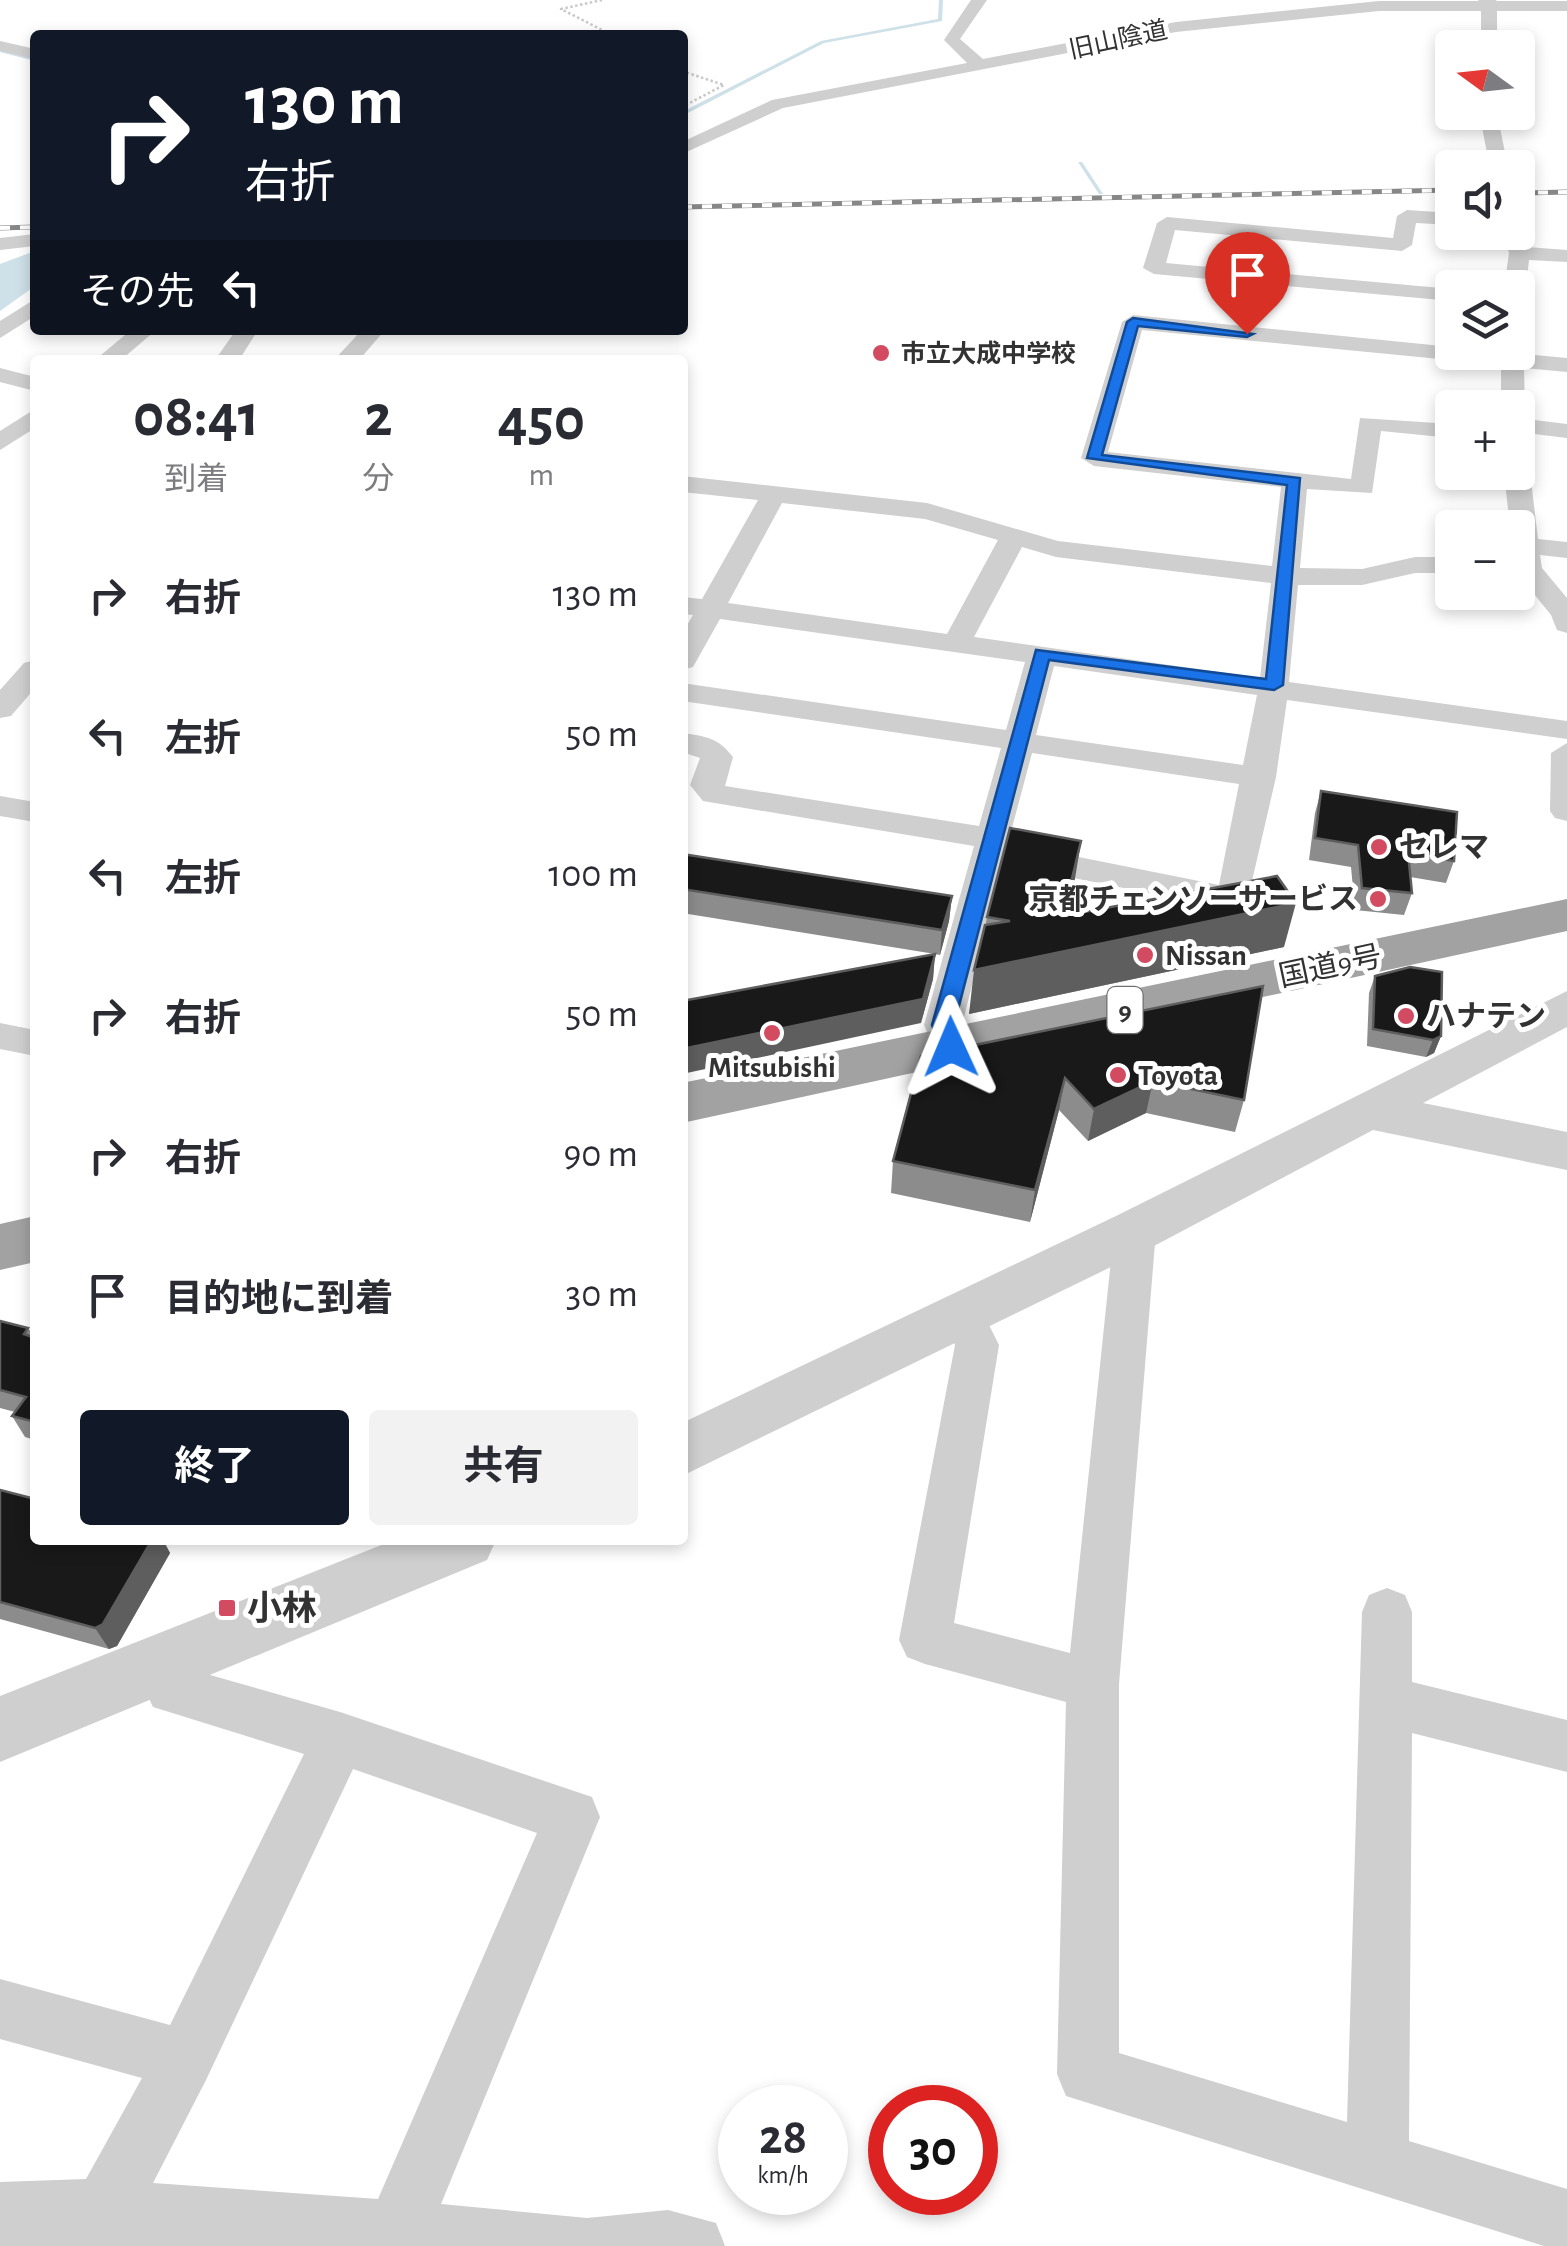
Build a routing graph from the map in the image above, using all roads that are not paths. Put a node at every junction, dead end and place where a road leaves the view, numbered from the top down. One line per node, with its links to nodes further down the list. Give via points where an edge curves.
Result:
1 (979, 0): 7 (street, via 952,40)
2 (1488, 2): 3 (street, 旧山陰道); 4 (street); 7 (street, 旧山陰道, via 1176,27)
3 (1567, 6)
4 (1488, 30)
5 (0, 46): 6 (street)
6 (30, 53)
7 (980, 66): 8 (street, 旧山陰道, via 778,104)
8 (688, 146)
9 (1435, 218): 14 (street, via 1408,216 1402,245 1166,224 1154,268)
10 (30, 241): 11 (street)
11 (0, 244)
12 (1535, 247): 13 (street)
13 (1567, 256)
14 (1435, 293)
15 (30, 310): 16 (street)
16 (0, 331)
17 (139, 335): 20 (street)
18 (369, 335): 21 (street)
19 (1435, 349): 31 (street, via 1133,322 1094,458)
20 (113, 355)
21 (351, 355)
22 (1535, 360): 23 (street)
23 (1567, 365)
24 (0, 375): 25 (street)
25 (30, 383)
26 (30, 420): 30 (street)
27 (1535, 427): 29 (street)
28 (1435, 429): 31 (street, via 1370,423 1363,488)
29 (1567, 431)
30 (0, 443)
31 (1295, 482): 38 (street)
32 (688, 485): 33 (street)
33 (774, 494): 34 (street, via 927,511); 40 (street)
34 (1014, 538): 38 (street, via 1112,558); 43 (street)
35 (1567, 550): 36 (street)
36 (1535, 558)
37 (1435, 565): 38 (street, via 1362,577)
38 (1285, 576): 46 (street)
39 (1535, 576): 41 (street)
40 (697, 607): 42 (street); 43 (street)
41 (1566, 617)
42 (688, 639)
43 (958, 641): 44 (street)
44 (1042, 654): 46 (street); 50 (street)
45 (30, 675): 48 (street)
46 (1274, 685): 49 (street); 53 (street)
47 (688, 693): 50 (street)
48 (0, 708)
49 (1567, 730)
50 (1016, 741): 53 (street); 57 (street)
51 (688, 743): 57 (street, via 718,757 706,785 715,794)
52 (1567, 754): 56 (street)
53 (1260, 778): 57 (street, via 1234,899)
54 (0, 806): 55 (street)
55 (30, 811)
56 (1567, 811)
57 (989, 844): 62 (street, via 943,1025)
58 (1567, 916): 62 (highway, 国道9号 / 9)
59 (1567, 1007): 64 (street)
60 (0, 1036): 61 (street)
61 (30, 1043)
62 (951, 1047): 63 (highway, 国道9号 / 9)
63 (688, 1102)
64 (1366, 1110): 65 (street); 66 (street)
65 (1567, 1151)
66 (1135, 1231): 69 (street); 74 (street)
67 (30, 1240): 68 (highway)
68 (0, 1247)
69 (962, 1316): 70 (street); 74 (street, via 977,1345 925,1640)
70 (688, 1448)
71 (453, 1545): 73 (street)
72 (1388, 1612): 75 (street)
73 (159, 1664): 76 (street); 77 (street, via 172,1689)
74 (1093, 1684): 81 (street, via 1088,2074)
75 (1386, 1702): 78 (street); 81 (street)
76 (0, 1728)
77 (340, 1738): 80 (street); 85 (street, via 572,1816)
78 (1567, 1746)
79 (0, 2009): 80 (street)
80 (184, 2059): 84 (street)
81 (1377, 2161): 83 (street)
82 (0, 2214): 84 (street)
83 (1567, 2221)
84 (94, 2228): 85 (street)
85 (394, 2239): 86 (street)
86 (576, 2246)
87 (598, 2246): 88 (street)
88 (693, 2246)

